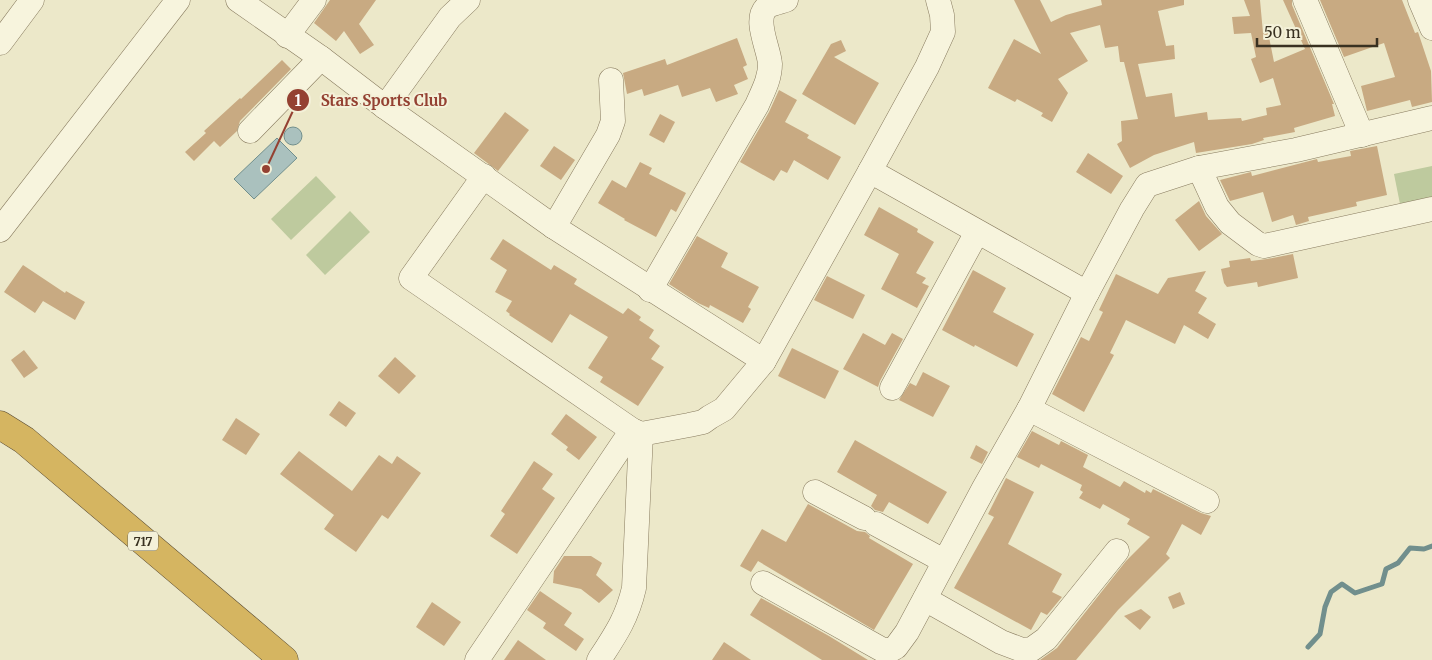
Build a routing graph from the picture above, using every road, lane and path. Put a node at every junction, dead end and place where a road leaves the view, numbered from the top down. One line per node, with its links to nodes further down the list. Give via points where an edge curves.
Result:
1 (32, 0): 12 (street)
2 (178, 0): 24 (street)
3 (238, 0): 11 (street)
4 (314, 0): 11 (street)
5 (468, 0): 15 (street, via 450,18)
6 (786, 0): 26 (street, via 768,6 763,14 761,22 770,62 768,80 757,105)
7 (938, 0): 20 (street, via 943,32)
8 (1305, 0): 18 (street)
9 (1420, 0): 10 (street)
10 (1432, 28)
11 (288, 36): 13 (street)
12 (0, 43)
13 (321, 58): 15 (street); 17 (street)
14 (611, 80): 23 (street, via 614,121)
15 (385, 107): 21 (street)
16 (1432, 118): 18 (street)
17 (250, 132)
18 (1362, 135): 19 (street)
19 (1199, 168): 22 (street, via 1218,207 1230,223 1264,246); 27 (street, via 1147,185)
20 (870, 171): 25 (street); 28 (street)
21 (484, 176): 23 (street); 32 (street, via 411,278)
22 (1432, 209)
23 (554, 227): 26 (street)
24 (0, 230)
25 (977, 232): 27 (street); 29 (street)
26 (650, 290): 28 (street)
27 (1087, 293): 30 (street)
28 (764, 361): 32 (street, via 724,408 703,422)
29 (892, 388)
30 (1029, 408): 34 (street); 36 (street)
31 (0, 425): 40 (highway, 717, via 24,440)
32 (637, 432): 41 (street); 42 (street, via 634,588 621,626)
33 (815, 492): 36 (street)
34 (1208, 501)
35 (1117, 552): 38 (street, via 1046,639 1032,649 1022,650 1001,642)
36 (944, 561): 38 (street)
37 (763, 583): 39 (street)
38 (925, 599): 39 (street, via 896,647)
39 (898, 656)
40 (284, 660)
41 (477, 660)
42 (599, 660)

